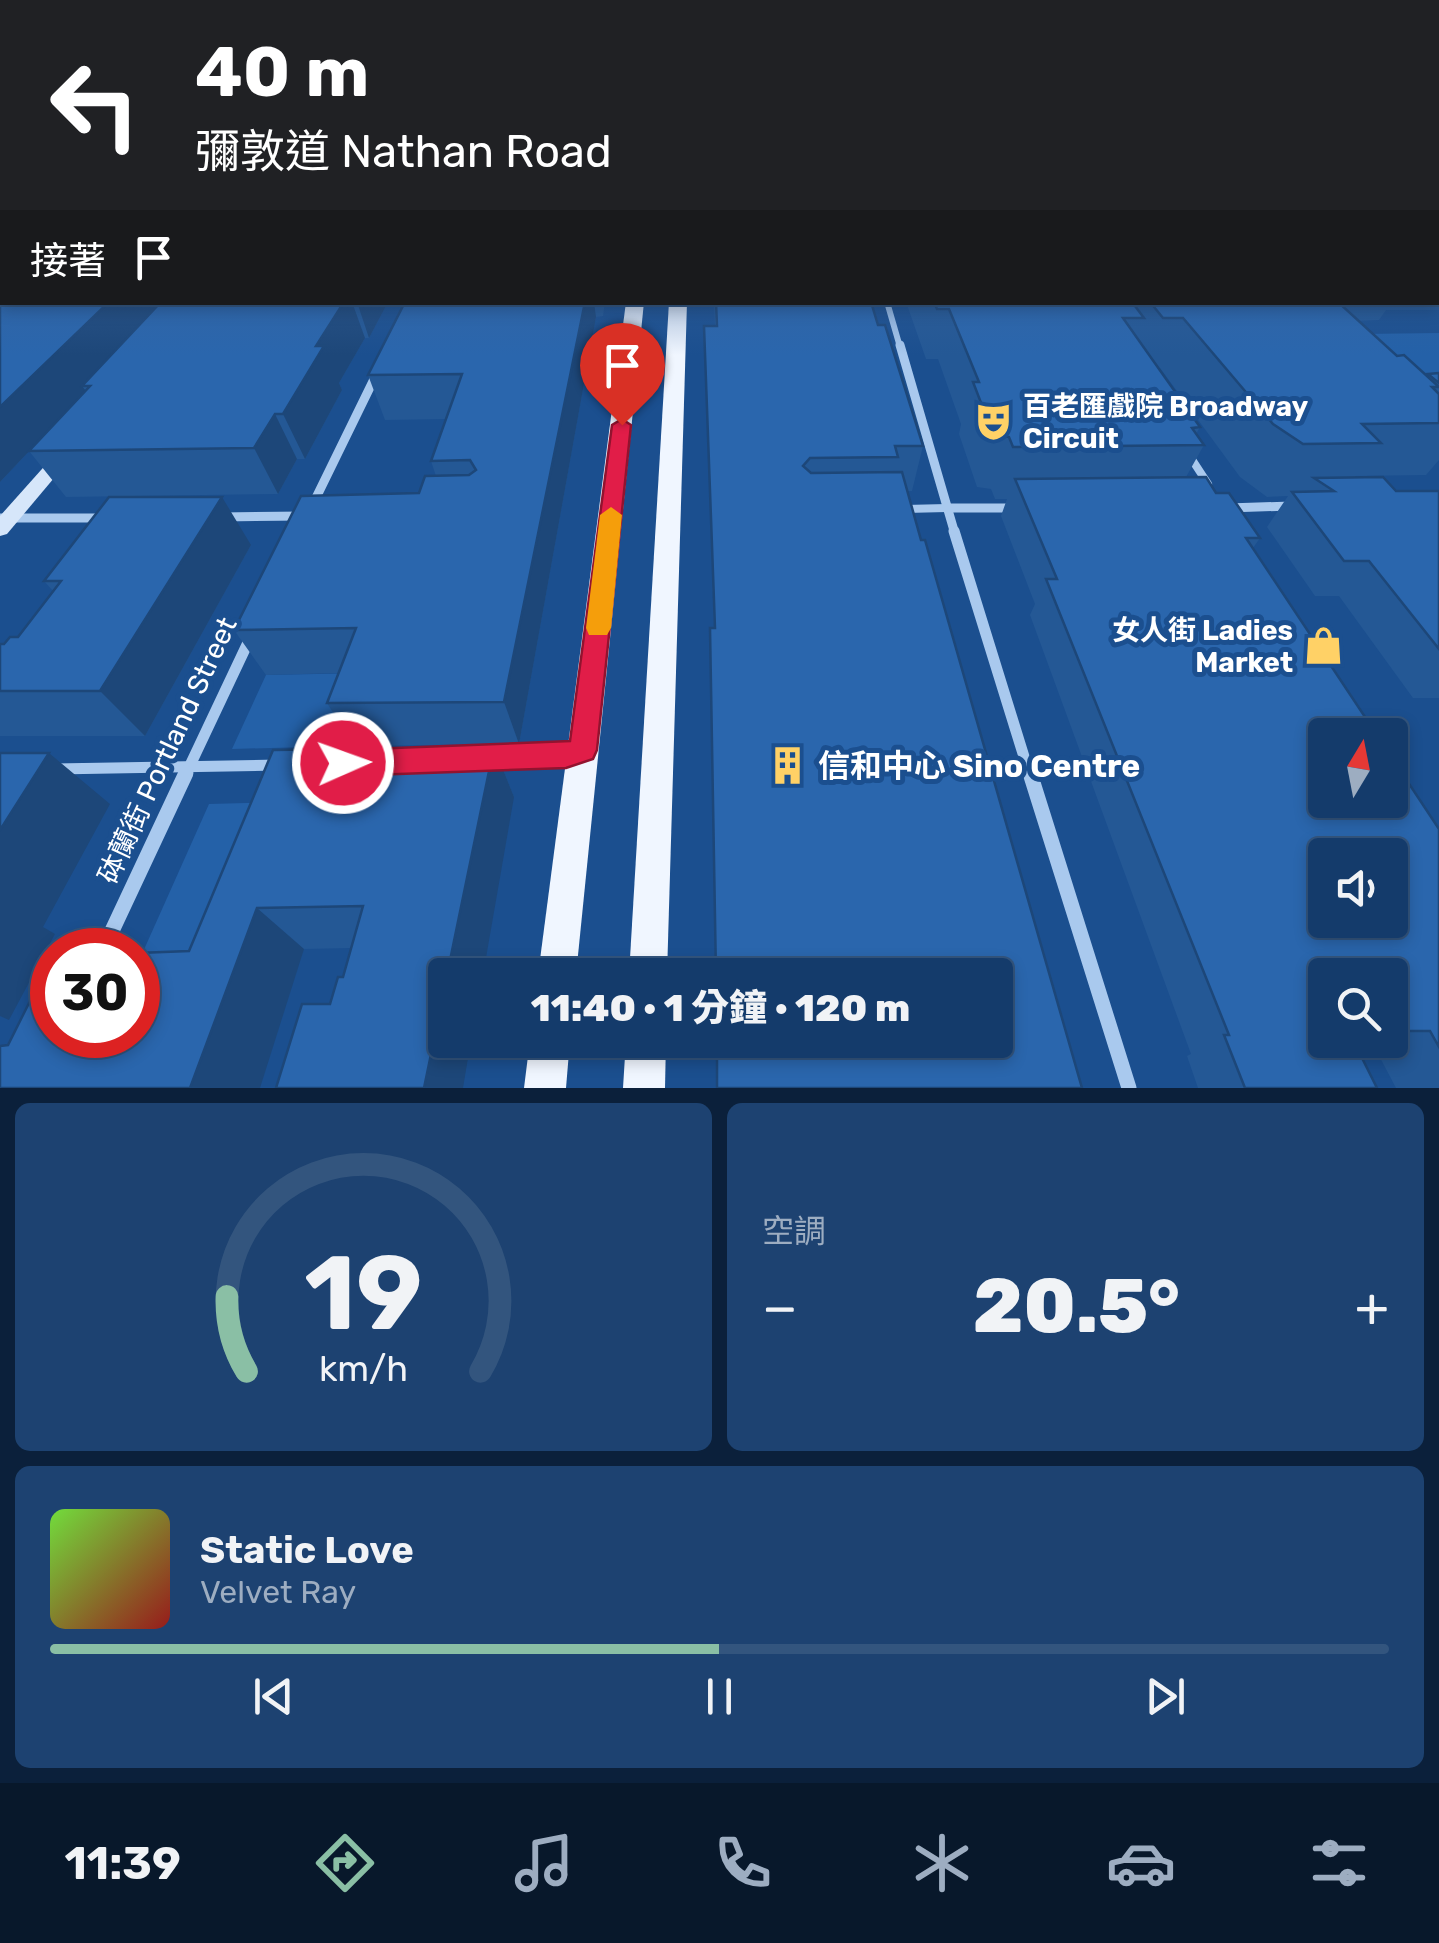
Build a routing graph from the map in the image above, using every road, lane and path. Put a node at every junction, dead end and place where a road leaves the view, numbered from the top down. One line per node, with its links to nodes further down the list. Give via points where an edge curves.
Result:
1 (635, 305): 20 (main road)
2 (678, 305): 27 (main road)
3 (888, 305): 8 (street)
4 (387, 353): 12 (street)
5 (1181, 443): 10 (street)
6 (72, 446): 16 (main road)
7 (1301, 506): 10 (street)
8 (947, 508): 9 (street); 11 (street); 32 (street)
9 (1030, 508)
10 (1224, 508): 17 (street)
11 (890, 509)
12 (306, 516): 13 (street); 14 (street); 18 (street)
13 (323, 516)
14 (216, 517)
15 (122, 518): 16 (street)
16 (3, 522)
17 (1234, 524)
18 (299, 532)
19 (260, 615): 23 (street, 砵蘭街 Portland Street)
20 (583, 750): 21 (street); 26 (main road)
21 (477, 758)
22 (285, 765): 23 (street)
23 (189, 768): 24 (street); 25 (street, 砵蘭街 Portland Street)
24 (38, 769)
25 (113, 928)
26 (560, 958)
27 (649, 958)
28 (548, 1058): 30 (main road)
29 (645, 1058): 31 (main road)
30 (545, 1088)
31 (644, 1088)
32 (1130, 1088)

